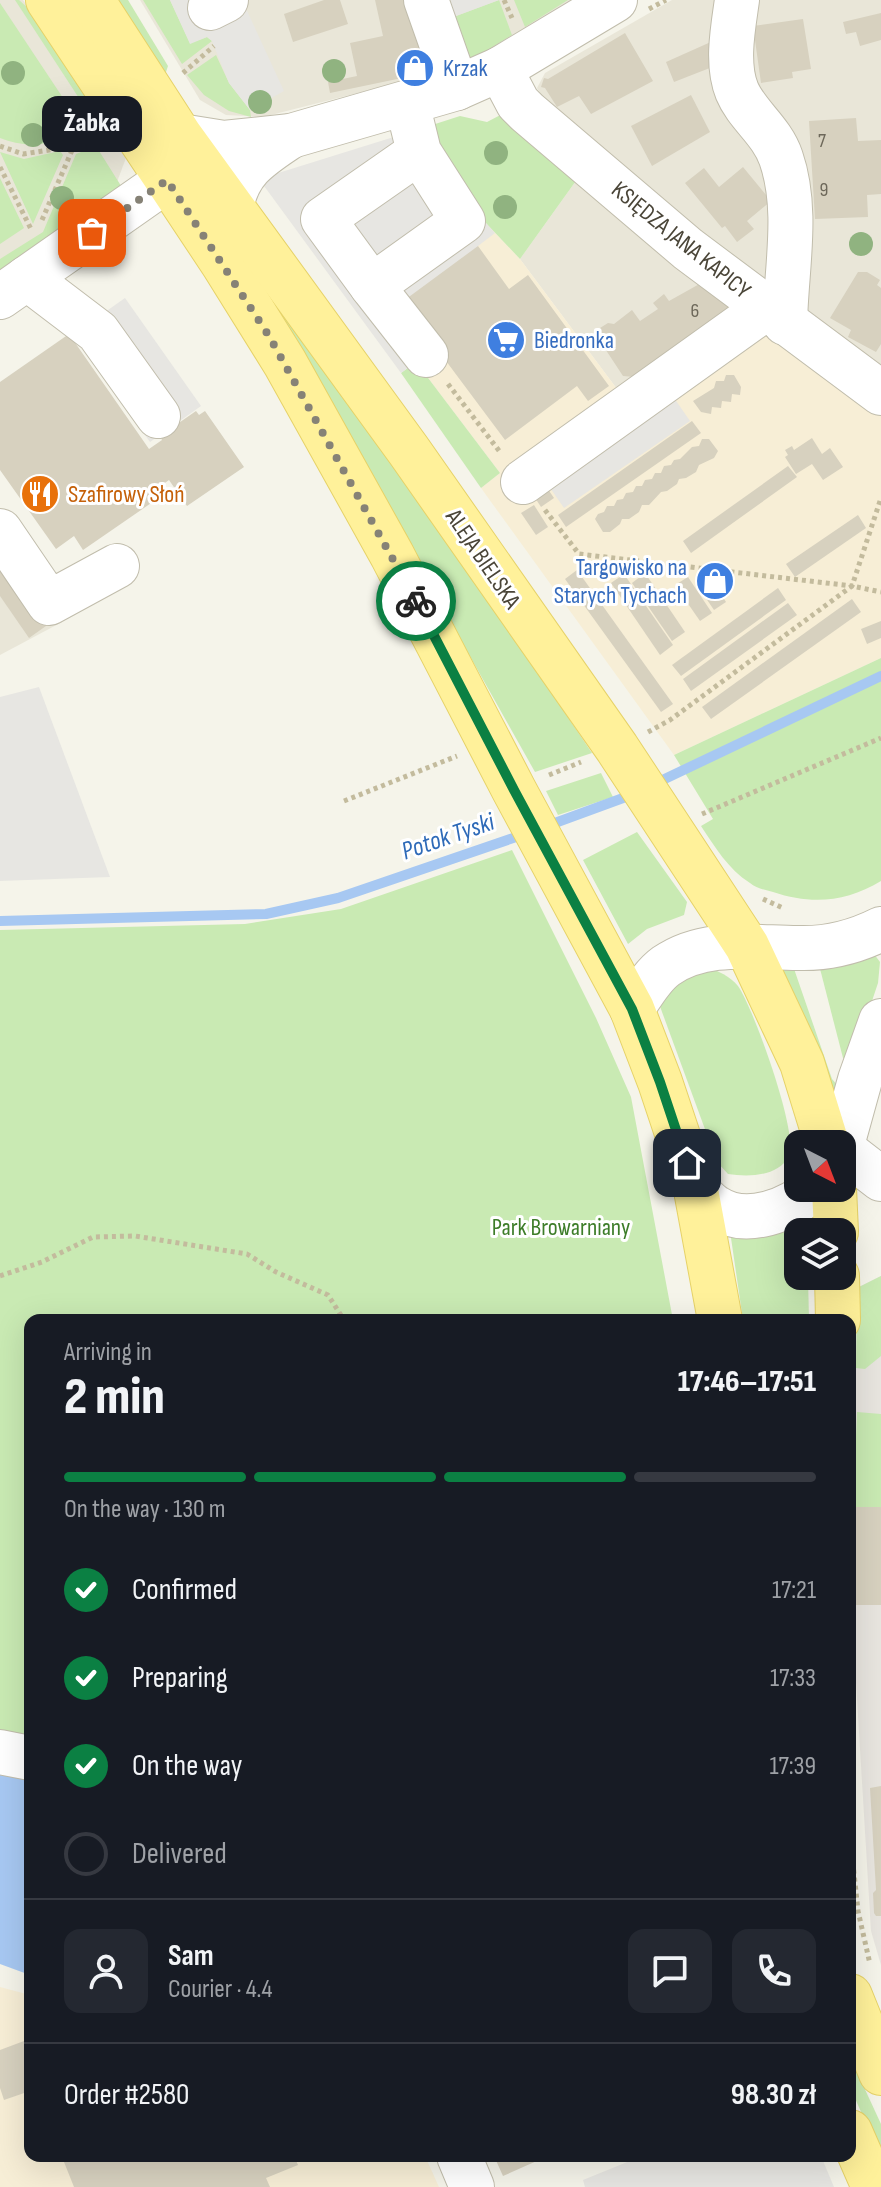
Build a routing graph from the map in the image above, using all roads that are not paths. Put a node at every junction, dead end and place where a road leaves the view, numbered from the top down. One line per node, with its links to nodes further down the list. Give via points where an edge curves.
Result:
1 (48, 0): 12 (main road)
2 (92, 0): 9 (main road, ALEJA BIELSKA)
3 (426, 0): 7 (street)
4 (615, 0): 6 (street)
5 (737, 0): 16 (street, via 732,36 737,92 768,131 787,184 791,218)
6 (500, 69): 7 (street); 16 (street, KSIĘDZA JANA KAPICY, via 527,112)
7 (457, 88): 8 (street)
8 (407, 103): 10 (street); 11 (street)
9 (180, 136): 10 (street, via 224,143); 13 (main road, ALEJA BIELSKA)
10 (291, 136): 13 (street, via 245,172)
11 (419, 152): 14 (street, via 463,221); 14 (street, via 323,219)
12 (167, 180): 15 (street); 25 (main road, via 306,400)
13 (231, 208): 24 (main road, ALEJA BIELSKA, via 633,748)
14 (372, 286): 17 (street)
15 (14, 288): 19 (street, via 98,332)
16 (776, 316): 18 (street, KSIĘDZA JANA KAPICY); 20 (street)
17 (426, 355)
18 (881, 393)
19 (158, 416)
20 (523, 482)
21 (0, 531): 22 (street, via 49,603)
22 (117, 566)
23 (881, 929): 24 (street, via 834,946)
24 (747, 946): 25 (street, via 687,954 664,967); 27 (main road, ALEJA BIELSKA, via 802,1063)
25 (632, 1009): 31 (main road)
26 (881, 1021): 28 (street)
27 (823, 1130)
28 (847, 1130)
29 (856, 1158): 30 (street)
30 (881, 1179)
31 (696, 1190): 32 (street, via 729,1214 767,1213); 34 (main road)
32 (795, 1202)
33 (837, 1290): 35 (main road)
34 (719, 1314)
35 (838, 1314)
36 (0, 1752): 37 (street)
37 (24, 1757)
38 (860, 1980): 39 (main road)
39 (881, 2073)
40 (856, 2146): 43 (main road)
41 (462, 2162): 42 (street)
42 (472, 2187)
43 (874, 2187)

